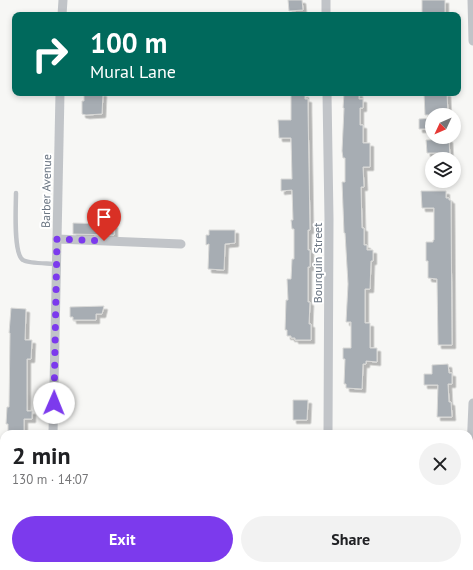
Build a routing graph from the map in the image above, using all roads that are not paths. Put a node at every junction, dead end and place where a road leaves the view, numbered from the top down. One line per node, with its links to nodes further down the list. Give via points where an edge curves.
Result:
1 (63, 0): 4 (street)
2 (326, 0): 5 (street)
3 (472, 0): 6 (street)
4 (62, 12)
5 (326, 12)
6 (473, 41)
7 (60, 96): 10 (street, Barber Avenue)
8 (327, 96): 15 (street, Bourquin Street)
9 (16, 193): 12 (lane, via 16,247 20,258 24,261)
10 (57, 239): 11 (street); 12 (street, Barber Avenue)
11 (181, 244)
12 (56, 264): 14 (street, Barber Avenue)
13 (473, 403): 16 (street)
14 (53, 430)
15 (328, 430)
16 (472, 430)

